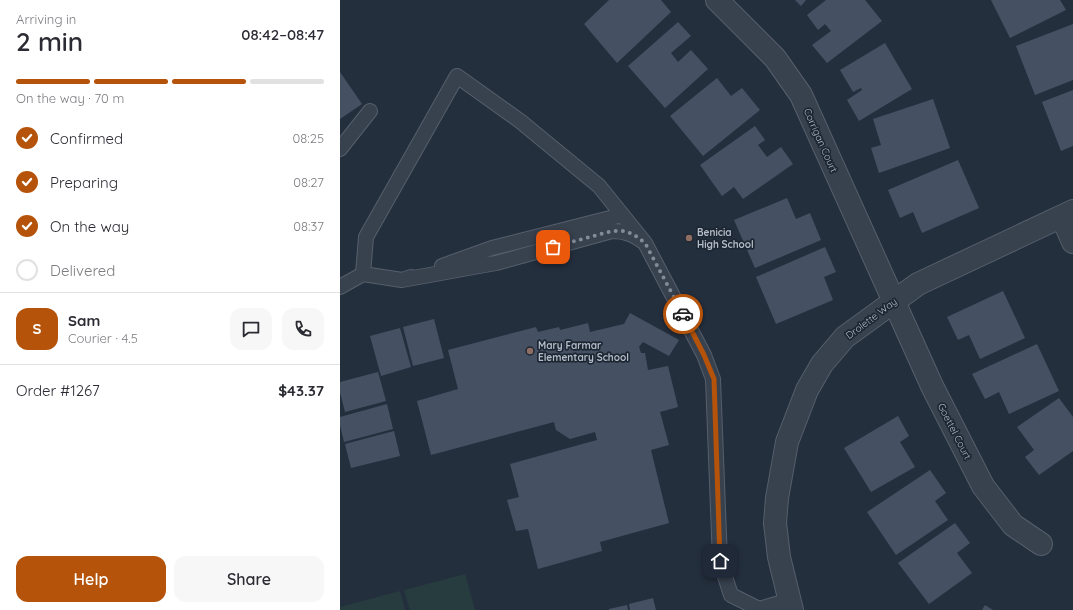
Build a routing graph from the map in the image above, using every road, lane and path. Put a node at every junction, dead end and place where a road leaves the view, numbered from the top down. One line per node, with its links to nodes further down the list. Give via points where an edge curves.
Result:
1 (717, 0): 11 (street, Corrigan Court, via 775,58 801,95)
2 (370, 111): 3 (lane)
3 (340, 149)
4 (1067, 214): 6 (street); 11 (street, Drolette Way, via 918,284)
5 (622, 215): 7 (lane); 8 (lane, via 598,186 520,121 457,76 366,237); 9 (lane, via 492,248)
6 (1073, 242)
7 (645, 243): 9 (lane, via 633,234 612,231 496,263); 13 (lane, via 714,379 720,561 731,595 759,608)
8 (363, 274): 9 (lane); 10 (lane)
9 (402, 280)
10 (340, 287)
11 (894, 300): 12 (street, Goettel Court, via 932,386 983,486 1013,525); 13 (street, Drolette Way, via 845,337 822,364 796,415 781,467 775,523 779,557)
12 (1041, 544)
13 (791, 605)

